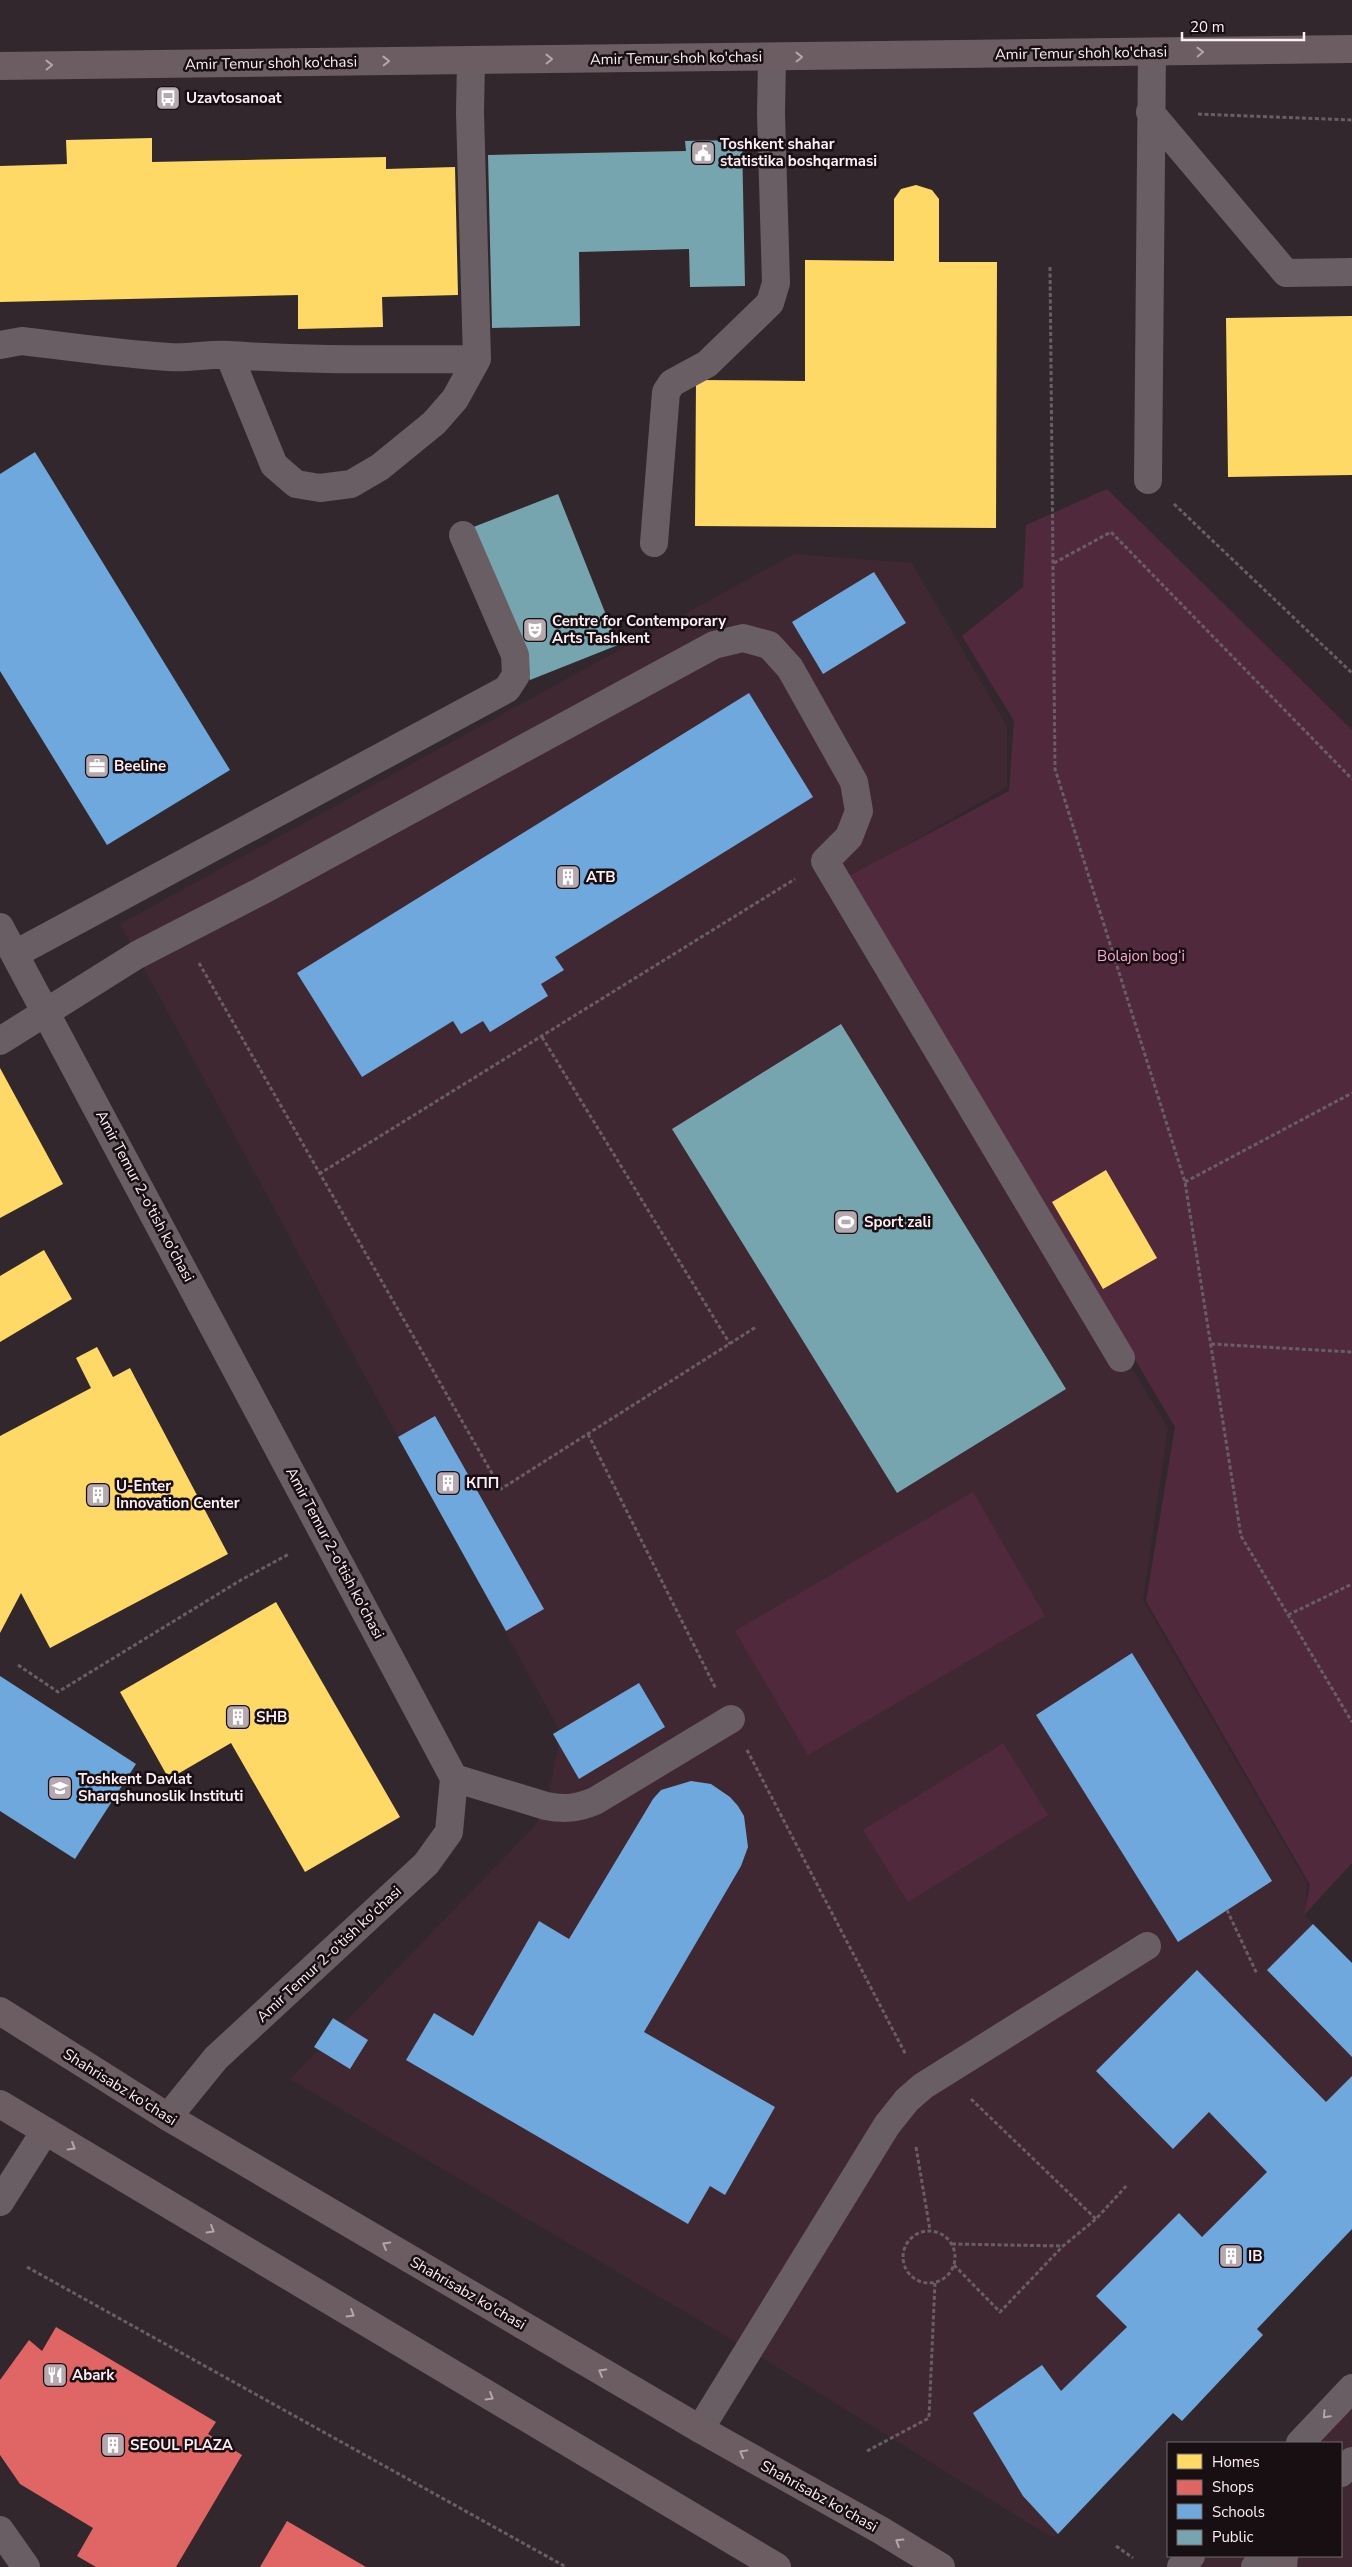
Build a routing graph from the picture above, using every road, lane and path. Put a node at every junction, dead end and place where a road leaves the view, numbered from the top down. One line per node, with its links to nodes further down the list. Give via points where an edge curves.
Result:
1 (1352, 49): 2 (main road, Amir Temur shoh ko'chasi, one-way to 1)
2 (1152, 52): 3 (main road, Amir Temur shoh ko'chasi, one-way to 2); 6 (street)
3 (772, 57): 4 (main road, Amir Temur shoh ko'chasi, one-way to 3); 15 (street, via 776,283 770,303 707,364 672,383 666,392)
4 (471, 60): 5 (main road, Amir Temur shoh ko'chasi, one-way to 4); 12 (street)
5 (0, 66)
6 (1150, 112): 7 (path); 9 (street, via 1286,273); 13 (street)
7 (1352, 120)
8 (1050, 267): 16 (path)
9 (1352, 272)
10 (0, 345): 11 (street, via 22,341 171,358)
11 (229, 355): 12 (street, via 249,358); 12 (street, via 274,465 296,484 320,488 351,484 380,467 434,423 455,399)
12 (476, 359)
13 (1148, 480): 17 (path)
14 (463, 535): 22 (street, via 515,655 516,675 507,689)
15 (654, 543)
16 (1054, 563): 18 (path, via 1111,532); 28 (path, via 1056,768)
17 (1352, 673)
18 (1352, 779)
19 (825, 860): 21 (street, via 849,837 859,811 854,782 790,668 769,645 743,638 714,645); 24 (path); 33 (street)
20 (0, 927): 22 (street, Amir Temur 2-o'tish ko'chasi)
21 (181, 932): 23 (street, via 95,980); 27 (path)
22 (15, 954): 23 (street, Amir Temur 2-o'tish ko'chasi)
23 (47, 1012): 25 (street); 41 (street, Amir Temur 2-o'tish ko'chasi)
24 (542, 1036): 27 (path); 30 (path)
25 (0, 1041)
26 (1352, 1093): 28 (path)
27 (320, 1174): 34 (path, via 501,1489)
28 (1185, 1182): 31 (path)
29 (756, 1328): 30 (path)
30 (730, 1344): 34 (path)
31 (1211, 1344): 32 (path); 37 (path, via 1241,1536)
32 (1352, 1352)
33 (1122, 1358)
34 (588, 1434): 39 (path)
35 (289, 1554): 38 (path, via 58,1692)
36 (1352, 1584): 37 (path)
37 (1288, 1615): 40 (path)
38 (18, 1665)
39 (731, 1719): 41 (street, via 579,1808 546,1806); 46 (path)
40 (1352, 1722)
41 (454, 1778): 48 (street, Amir Temur 2-o'tish ko'chasi, via 449,1832 426,1864 216,2058)
42 (1227, 1910): 44 (path)
43 (1147, 1946): 46 (street)
44 (1257, 1974)
45 (0, 2012): 48 (main road, Shahrisabz ko'chasi)
46 (924, 2086): 52 (path); 53 (path); 60 (street, via 887,2125)
47 (0, 2104): 49 (main road)
48 (168, 2117): 60 (main road, Shahrisabz ko'chasi, one-way to 48)
49 (45, 2131): 51 (street); 74 (main road, one-way to 74)
50 (1128, 2184): 52 (path)
51 (0, 2202)
52 (1096, 2218): 55 (path)
53 (930, 2230): 54 (path, via 939,2232); 58 (path, via 915,2234 904,2249 903,2258 912,2276 920,2281)
54 (952, 2244): 55 (path); 56 (path, via 956,2256)
55 (1063, 2246): 56 (path, via 1000,2312)
56 (954, 2265): 58 (path, via 950,2273)
57 (27, 2267): 73 (path)
58 (935, 2282): 62 (path, via 929,2418)
59 (1352, 2388): 61 (street, one-way to 61)
60 (700, 2429): 75 (main road, Shahrisabz ko'chasi, one-way to 60)
61 (1301, 2442)
62 (868, 2451)
63 (1352, 2461): 64 (street)
64 (1342, 2472)
65 (1342, 2479): 66 (street)
66 (1352, 2489)
67 (0, 2530): 72 (street)
68 (1116, 2546): 71 (path)
69 (1191, 2557): 76 (street)
70 (1264, 2557): 77 (street)
71 (1133, 2558)
72 (26, 2567)
73 (566, 2567)
74 (777, 2567)
75 (941, 2567)
76 (1181, 2567)
77 (1255, 2567)

